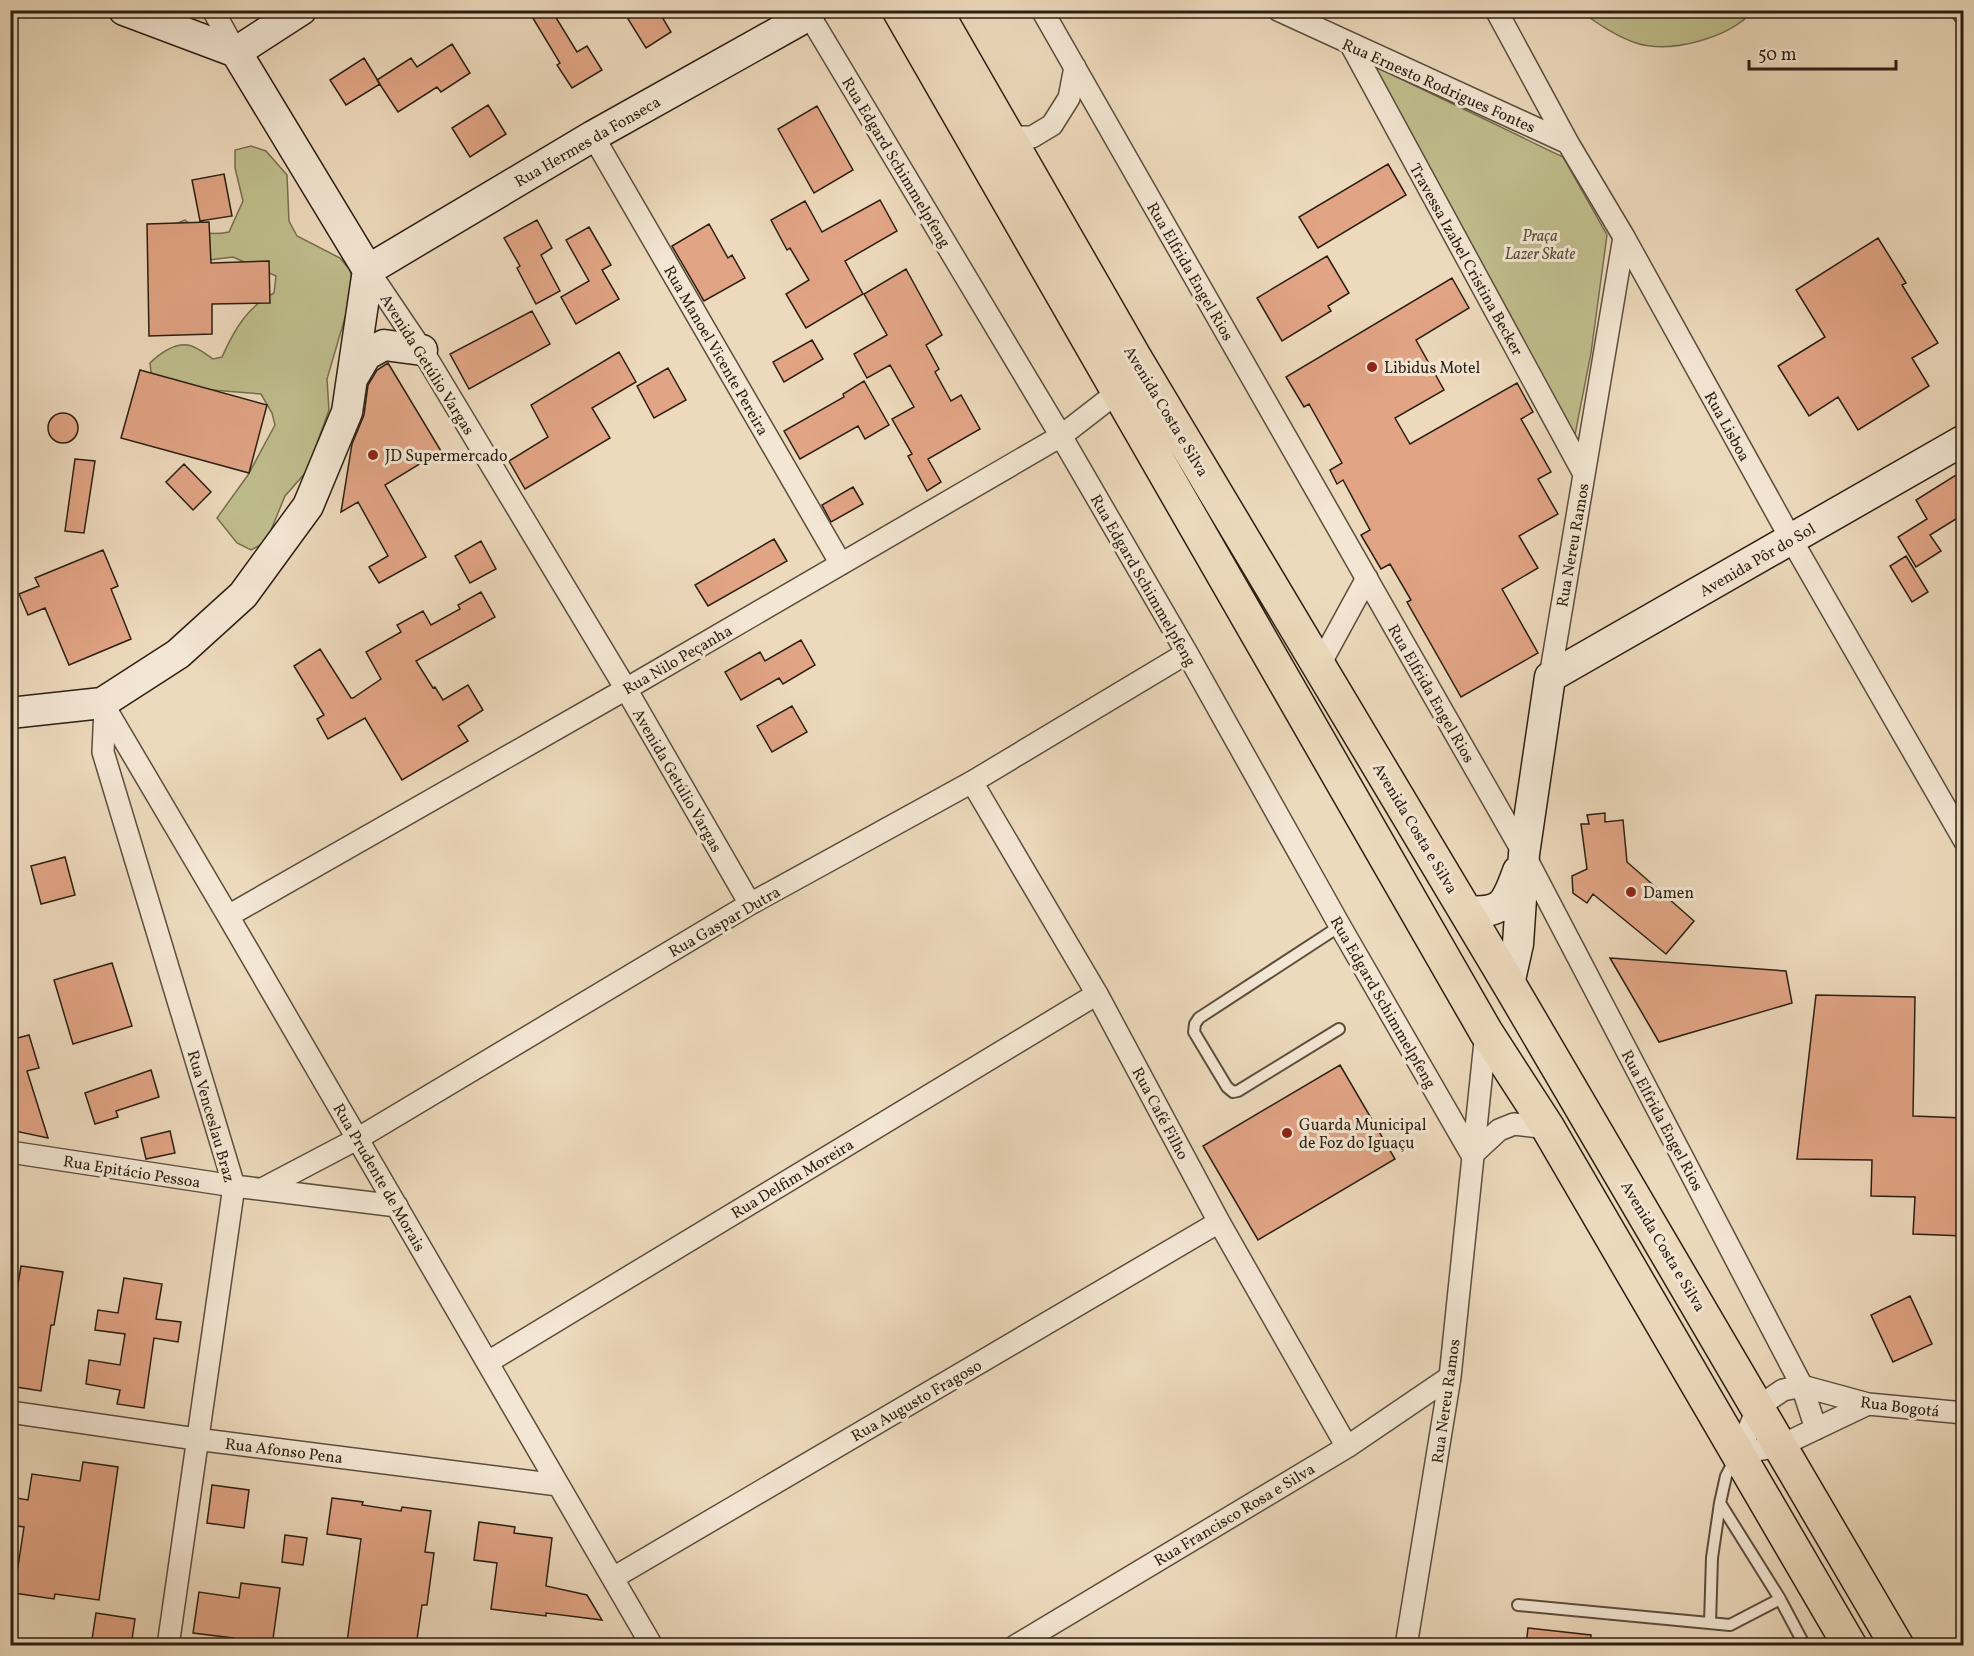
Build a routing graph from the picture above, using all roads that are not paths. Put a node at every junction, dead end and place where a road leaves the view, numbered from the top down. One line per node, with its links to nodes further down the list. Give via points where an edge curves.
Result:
1 (124, 10): 11 (street)
2 (213, 10): 11 (street, Avenida Getúlio Vargas)
3 (301, 10): 11 (street)
4 (899, 10): 20 (main road, Avenida Costa e Silva)
5 (935, 10): 14 (main road, Avenida Costa e Silva)
6 (1042, 10): 12 (street, Rua Elfrida Engel Rios)
7 (1278, 10): 10 (street, Rua Ernesto Rodrigues Fontes)
8 (1496, 10): 15 (street, Rua Lisboa)
9 (808, 13): 13 (street, Rua Hermes da Fonseca); 21 (street, Rua Edgard Schimmelpfeng)
10 (1351, 45): 15 (street, Rua Ernesto Rodrigues Fontes); 23 (street, Travessa Izabel Cristina Becker)
11 (236, 52): 17 (street, Avenida Getúlio Vargas)
12 (1074, 67): 14 (street, via 1069,98 1052,125 1032,137); 26 (street, Rua Elfrida Engel Rios)
13 (593, 136): 17 (street, Rua Hermes da Fonseca); 25 (street, Rua Manoel Vicente Pereira)
14 (1008, 137): 28 (main road, Avenida Costa e Silva)
15 (1568, 143): 16 (street, Rua Lisboa)
16 (1624, 237): 23 (street, Rua Nereu Ramos); 24 (street, Rua Lisboa)
17 (368, 270): 18 (street, Avenida Getúlio Vargas); 19 (street)
18 (422, 350): 19 (street, via 384,345 366,355); 30 (street, Avenida Getúlio Vargas)
19 (352, 377): 31 (street, via 347,412 308,506 243,595 178,654)
20 (1119, 391): 21 (street, Rua Nilo Peçanha); 43 (main road, Avenida Costa e Silva)
21 (1061, 436): 25 (street, Rua Nilo Peçanha); 27 (street, Rua Edgard Schimmelpfeng)
22 (1964, 440): 24 (street, Avenida Pôr do Sol)
23 (1584, 474): 29 (street, Rua Nereu Ramos)
24 (1791, 539): 29 (street, Avenida Pôr do Sol); 34 (street, Rua Lisboa)
25 (841, 564): 30 (street, Rua Nilo Peçanha)
26 (1367, 578): 28 (street); 35 (street, Rua Elfrida Engel Rios)
27 (1187, 653): 33 (street, Rua Gaspar Dutra); 39 (street, Rua Edgard Schimmelpfeng)
28 (1319, 666): 37 (main road, Avenida Costa e Silva)
29 (1550, 677): 35 (street, Rua Nereu Ramos)
30 (626, 688): 36 (street, Avenida Getúlio Vargas); 38 (street, Rua Nilo Peçanha)
31 (104, 706): 32 (street); 38 (street, Rua Prudente de Morais); 48 (street, Rua Venceslau Braz, via 103,752)
32 (10, 713)
33 (972, 782): 36 (street, Rua Gaspar Dutra); 41 (street, Rua Café Filho)
34 (1964, 840)
35 (1524, 854): 37 (street, via 1502,905 1485,912); 40 (street, via 1518,944); 54 (street, Rua Elfrida Engel Rios)
36 (750, 904): 45 (street, Rua Gaspar Dutra)
37 (1465, 910): 40 (main road, Avenida Costa e Silva)
38 (228, 916): 45 (street, Rua Prudente de Morais)
39 (1340, 926): 42 (lane, via 1198,1018 1194,1032 1233,1092); 47 (street, Rua Edgard Schimmelpfeng)
40 (1509, 984): 56 (main road, Avenida Costa e Silva)
41 (1097, 994): 51 (street, Rua Café Filho); 52 (street, Rua Delfim Moreira)
42 (1339, 1029)
43 (1486, 1032): 44 (main road, Avenida Costa e Silva); 47 (street, Rua Nereu Ramos)
44 (1548, 1128): 47 (street, via 1514,1124 1499,1130); 63 (main road, Avenida Costa e Silva)
45 (357, 1139): 49 (street, Rua Gaspar Dutra); 50 (street, Rua Prudente de Morais)
46 (10, 1152): 48 (street, Rua Epitácio Pessoa)
47 (1472, 1155): 53 (street, Rua Nereu Ramos)
48 (234, 1186): 49 (street, Rua Epitácio Pessoa); 60 (street, Rua Venceslau Braz)
49 (262, 1189): 50 (street, Rua Epitácio Pessoa)
50 (397, 1206): 52 (street, Rua Prudente de Morais)
51 (1219, 1222): 62 (street, Rua Café Filho); 66 (street, Rua Augusto Fragoso)
52 (488, 1362): 64 (street, Rua Prudente de Morais)
53 (1450, 1377): 62 (street, Rua Francisco Rosa e Silva); 73 (street, Rua Nereu Ramos)
54 (1802, 1386): 55 (street, Rua Bogotá); 56 (street, via 1783,1390); 59 (street, Rua Elfrida Engel Rios)
55 (1868, 1404): 58 (street, Rua Bogotá); 59 (street)
56 (1758, 1407): 61 (main road, Avenida Costa e Silva); 63 (street)
57 (10, 1412): 60 (street, Rua Afonso Pena)
58 (1964, 1413)
59 (1816, 1429): 61 (street)
60 (196, 1439): 64 (street, Rua Afonso Pena); 70 (street, Rua Venceslau Braz)
61 (1780, 1446): 63 (street); 76 (main road, Avenida Costa e Silva)
62 (1347, 1447): 72 (street, Rua Francisco Rosa e Silva)
63 (1739, 1453): 65 (lane, via 1726,1476); 75 (main road, Avenida Costa e Silva)
64 (558, 1485): 66 (street, Rua Prudente de Morais)
65 (1720, 1503): 67 (lane); 69 (lane, via 1712,1558)
66 (613, 1578): 71 (street, Rua Prudente de Morais)
67 (1780, 1599): 69 (lane, via 1730,1625); 74 (lane)
68 (1518, 1605): 69 (lane)
69 (1710, 1623)
70 (168, 1646)
71 (652, 1646)
72 (1015, 1646)
73 (1406, 1646)
74 (1805, 1646)
75 (1850, 1646)
76 (1897, 1646)

